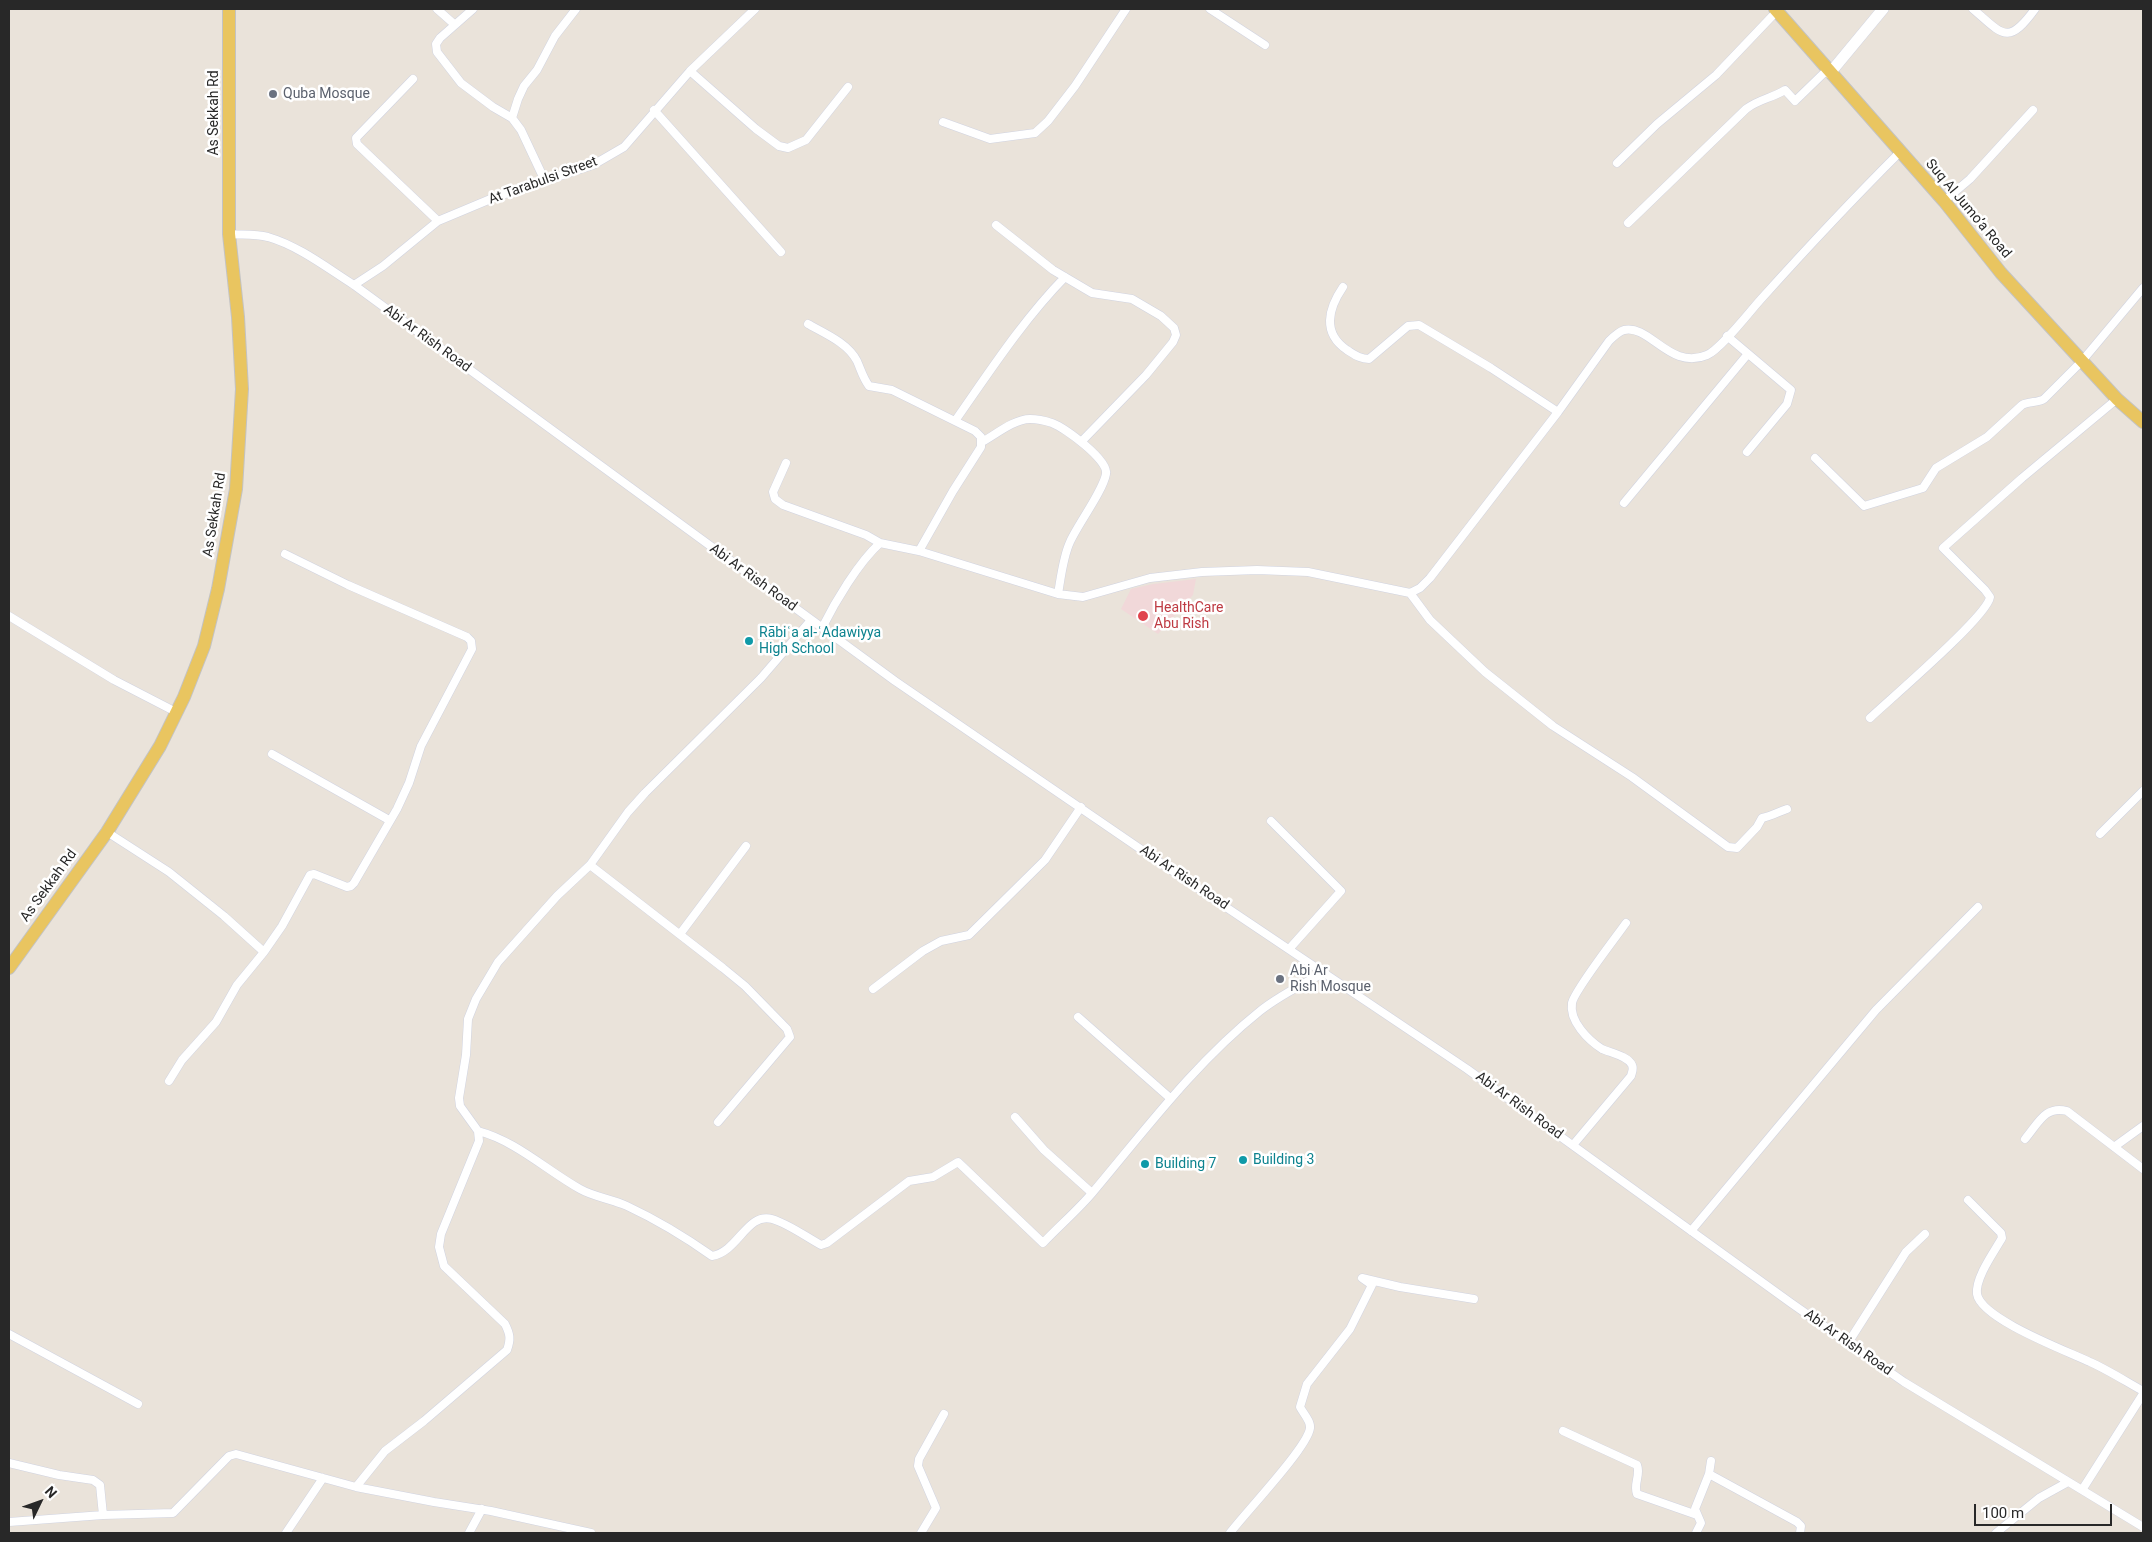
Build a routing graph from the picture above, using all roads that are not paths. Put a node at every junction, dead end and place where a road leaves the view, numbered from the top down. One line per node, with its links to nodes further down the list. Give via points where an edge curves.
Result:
1 (229, 9): 29 (main road, As Sekkah Rd)
2 (436, 9): 12 (street)
3 (473, 9): 12 (street)
4 (576, 9): 20 (street, via 554,36 537,70 524,86)
5 (756, 9): 14 (street, At Tarabulsi Street)
6 (1126, 9): 21 (street, via 1074,86 1035,133 990,139)
7 (1210, 9): 13 (street)
8 (1883, 9): 15 (main road)
9 (1973, 9): 10 (street, via 2004,33 2010,34)
10 (2035, 9)
11 (1776, 10): 15 (main road, Suq Al Jumo’a Road); 23 (street, via 1716,75 1657,124)
12 (454, 24): 20 (street, via 436,44 437,52 461,83 493,108)
13 (1265, 45)
14 (690, 71): 17 (street, via 756,130 779,146 788,148 806,140); 18 (street, At Tarabulsi Street)
15 (1829, 71): 22 (main road, Suq Al Jumo’a Road); 27 (street, via 1795,101 1785,90 1746,109)
16 (413, 79): 26 (street, via 356,138 357,144)
17 (848, 87)
18 (654, 110): 24 (street, At Tarabulsi Street, via 624,147 593,165); 30 (street)
19 (2033, 110): 25 (street, via 1970,179)
20 (512, 118): 24 (street, via 526,138)
21 (943, 122)
22 (1900, 152): 25 (main road, Suq Al Jumo’a Road); 36 (street)
23 (1617, 164)
24 (545, 181): 26 (street, At Tarabulsi Street, via 492,198)
25 (1944, 202): 38 (main road, Suq Al Jumo’a Road, via 2001,273)
26 (438, 221): 32 (street, At Tarabulsi Street)
27 (1628, 223)
28 (996, 224): 31 (street)
29 (229, 234): 32 (street, Abi Ar Rish Road, via 256,235 282,242); 57 (main road, As Sekkah Rd, via 242,389 236,489 204,646)
30 (781, 252)
31 (1065, 277): 41 (street, via 1028,318); 44 (street, via 1092,293 1132,298 1144,304 1169,322 1176,335 1146,375)
32 (354, 286): 55 (street, Abi Ar Rish Road)
33 (1343, 288): 40 (street, via 1333,302 1331,332 1342,347 1359,358 1369,359 1408,326 1419,325)
34 (2143, 288): 38 (street)
35 (808, 324): 41 (street, via 847,349 857,361 868,386 892,390)
36 (1727, 336): 37 (street); 40 (street, via 1708,355 1690,359 1661,348 1648,337 1624,330 1608,341)
37 (1747, 354): 45 (street, via 1791,390 1787,404); 48 (street)
38 (2082, 361): 39 (main road, Suq Al Jumo’a Road); 46 (street, via 2044,399 2022,405 1987,437 1936,468 1922,488 1904,495 1864,506)
39 (2117, 399): 42 (main road, Suq Al Jumo’a Road); 58 (street, via 1943,548 1985,590 1990,601 1942,653)
40 (1558, 412): 52 (street, via 1430,578)
41 (955, 421): 43 (street, via 974,431)
42 (2143, 422)
43 (982, 442): 44 (street, via 1029,419 1053,424); 50 (street)
44 (1081, 442): 53 (street, via 1101,460 1106,475 1069,543)
45 (1746, 452)
46 (1815, 458)
47 (786, 463): 49 (street, via 773,492 775,499)
48 (1624, 503)
49 (880, 543): 50 (street); 56 (street, via 843,592)
50 (919, 551): 53 (street)
51 (285, 554): 63 (street, via 472,641 468,658 421,746 409,783)
52 (1410, 593): 53 (street, via 1308,572 1257,570 1150,578 1083,597); 62 (street, via 1430,620 1500,684 1553,726 1632,777 1728,847 1737,848 1762,818)
53 (1058, 594)
54 (9, 616): 57 (street, via 114,680)
55 (811, 620): 56 (street, Abi Ar Rish Road); 68 (street, via 754,685 628,812)
56 (822, 628): 61 (street, Abi Ar Rish Road)
57 (176, 712): 65 (main road, As Sekkah Rd, via 160,746)
58 (1870, 718)
59 (272, 754): 63 (street)
60 (2143, 791): 66 (street)
61 (1081, 807): 72 (street, Abi Ar Rish Road); 76 (street, via 1045,860 969,935 941,941 923,951)
62 (1788, 809)
63 (389, 820): 73 (street, via 350,886 314,874 310,876)
64 (1271, 821): 72 (street, via 1341,891)
65 (107, 832): 73 (street, via 169,872); 74 (main road, As Sekkah Rd)
66 (2100, 834)
67 (746, 846): 71 (street)
68 (590, 865): 71 (street); 83 (street, via 514,942 476,999 468,1019 459,1098 462,1111)
69 (1978, 907): 90 (street, via 1876,1010)
70 (1626, 923): 85 (street, via 1572,1000 1572,1010 1577,1024 1588,1037 1601,1048 1626,1059 1634,1070)
71 (680, 934): 81 (street, via 745,986 787,1029 790,1037)
72 (1290, 948): 75 (street, Abi Ar Rish Road)
73 (264, 952): 78 (street, via 237,985 216,1022 182,1060)
74 (9, 968)
75 (1325, 972): 79 (street, via 1260,1011 1220,1046); 85 (street, Abi Ar Rish Road)
76 (873, 989)
77 (1078, 1017): 79 (street)
78 (169, 1081)
79 (1170, 1098): 88 (street)
80 (1015, 1117): 88 (street, via 1044,1150)
81 (718, 1122)
82 (2143, 1126): 86 (street)
83 (478, 1131): 88 (street, via 492,1134 517,1148 583,1191 658,1221 712,1256 727,1251 755,1220 762,1218 772,1219 821,1245 827,1243 909,1181 933,1177 958,1162 1043,1243); 104 (street, via 479,1141 441,1234 439,1247 444,1266 505,1324 510,1342 507,1350 461,1391 385,1450)
84 (2025, 1139): 86 (street, via 2048,1111 2057,1108 2067,1111)
85 (1573, 1145): 90 (street, Abi Ar Rish Road)
86 (2114, 1147): 87 (street)
87 (2143, 1169)
88 (1092, 1193)
89 (1968, 1200): 95 (street, via 2001,1233 2002,1238 1978,1281 1977,1294 1982,1306 2036,1339 2090,1362)
90 (1691, 1231): 94 (street, Abi Ar Rish Road)
91 (1925, 1234): 94 (street, via 1906,1252)
92 (1474, 1298): 116 (street, via 1362,1278 1372,1285 1350,1329 1307,1384 1300,1407 1310,1428 1298,1452)
93 (9, 1334): 96 (street)
94 (1848, 1343): 103 (street, Abi Ar Rish Road, via 1904,1382)
95 (2143, 1393): 105 (street)
96 (138, 1404)
97 (944, 1414): 115 (street, via 919,1459 918,1466 936,1508)
98 (1563, 1431): 108 (street, via 1637,1465 1637,1494)
99 (1711, 1461): 101 (street)
100 (9, 1463): 107 (street, via 94,1480 100,1485)
101 (1709, 1474): 108 (street, via 1695,1509); 111 (street, via 1797,1522)
102 (323, 1478): 104 (street); 107 (street, via 236,1454 229,1456 173,1513); 112 (street)
103 (2068, 1482): 105 (street, Abi Ar Rish Road); 119 (street, via 2039,1498)
104 (356, 1487): 106 (street)
105 (2082, 1490): 110 (street, Abi Ar Rish Road)
106 (482, 1509): 113 (street); 114 (street)
107 (103, 1515): 109 (street)
108 (1697, 1515): 117 (street, via 1701,1523)
109 (9, 1522)
110 (2143, 1527)
111 (1801, 1531): 118 (street)
112 (286, 1533)
113 (469, 1533)
114 (591, 1533)
115 (921, 1533)
116 (1230, 1533)
117 (1696, 1533)
118 (1810, 1533)
119 (1996, 1533)

